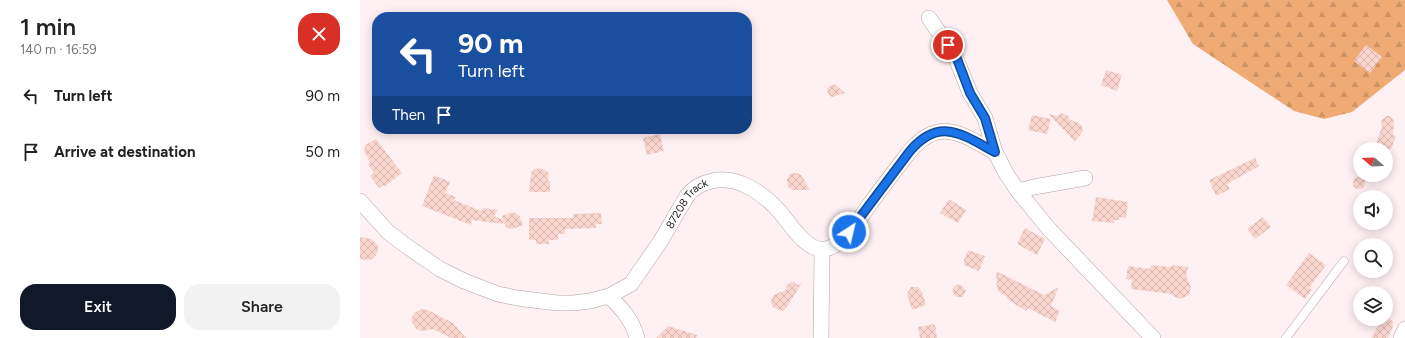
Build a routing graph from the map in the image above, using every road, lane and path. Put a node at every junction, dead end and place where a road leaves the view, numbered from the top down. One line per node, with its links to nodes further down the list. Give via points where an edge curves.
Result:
1 (929, 18): 2 (street, via 956,56 970,93 985,118)
2 (995, 152): 4 (street); 6 (street, via 955,132 926,135 910,151 849,232 836,246)
3 (1085, 178): 4 (street)
4 (1018, 191): 12 (street, via 1049,229)
5 (360, 201): 8 (street, 87208 Track, via 388,232 405,245 440,269 482,289 517,298 557,303 590,301)
6 (822, 250): 8 (street, 87208 Track, via 804,242 768,200 742,184 722,179 700,184 692,189 680,204 640,273 631,284); 11 (street)
7 (1344, 262): 13 (lane)
8 (608, 296): 10 (street, via 626,313)
9 (1405, 329): 14 (street)
10 (637, 338)
11 (821, 338)
12 (1152, 338)
13 (1286, 338)
14 (1401, 338)

